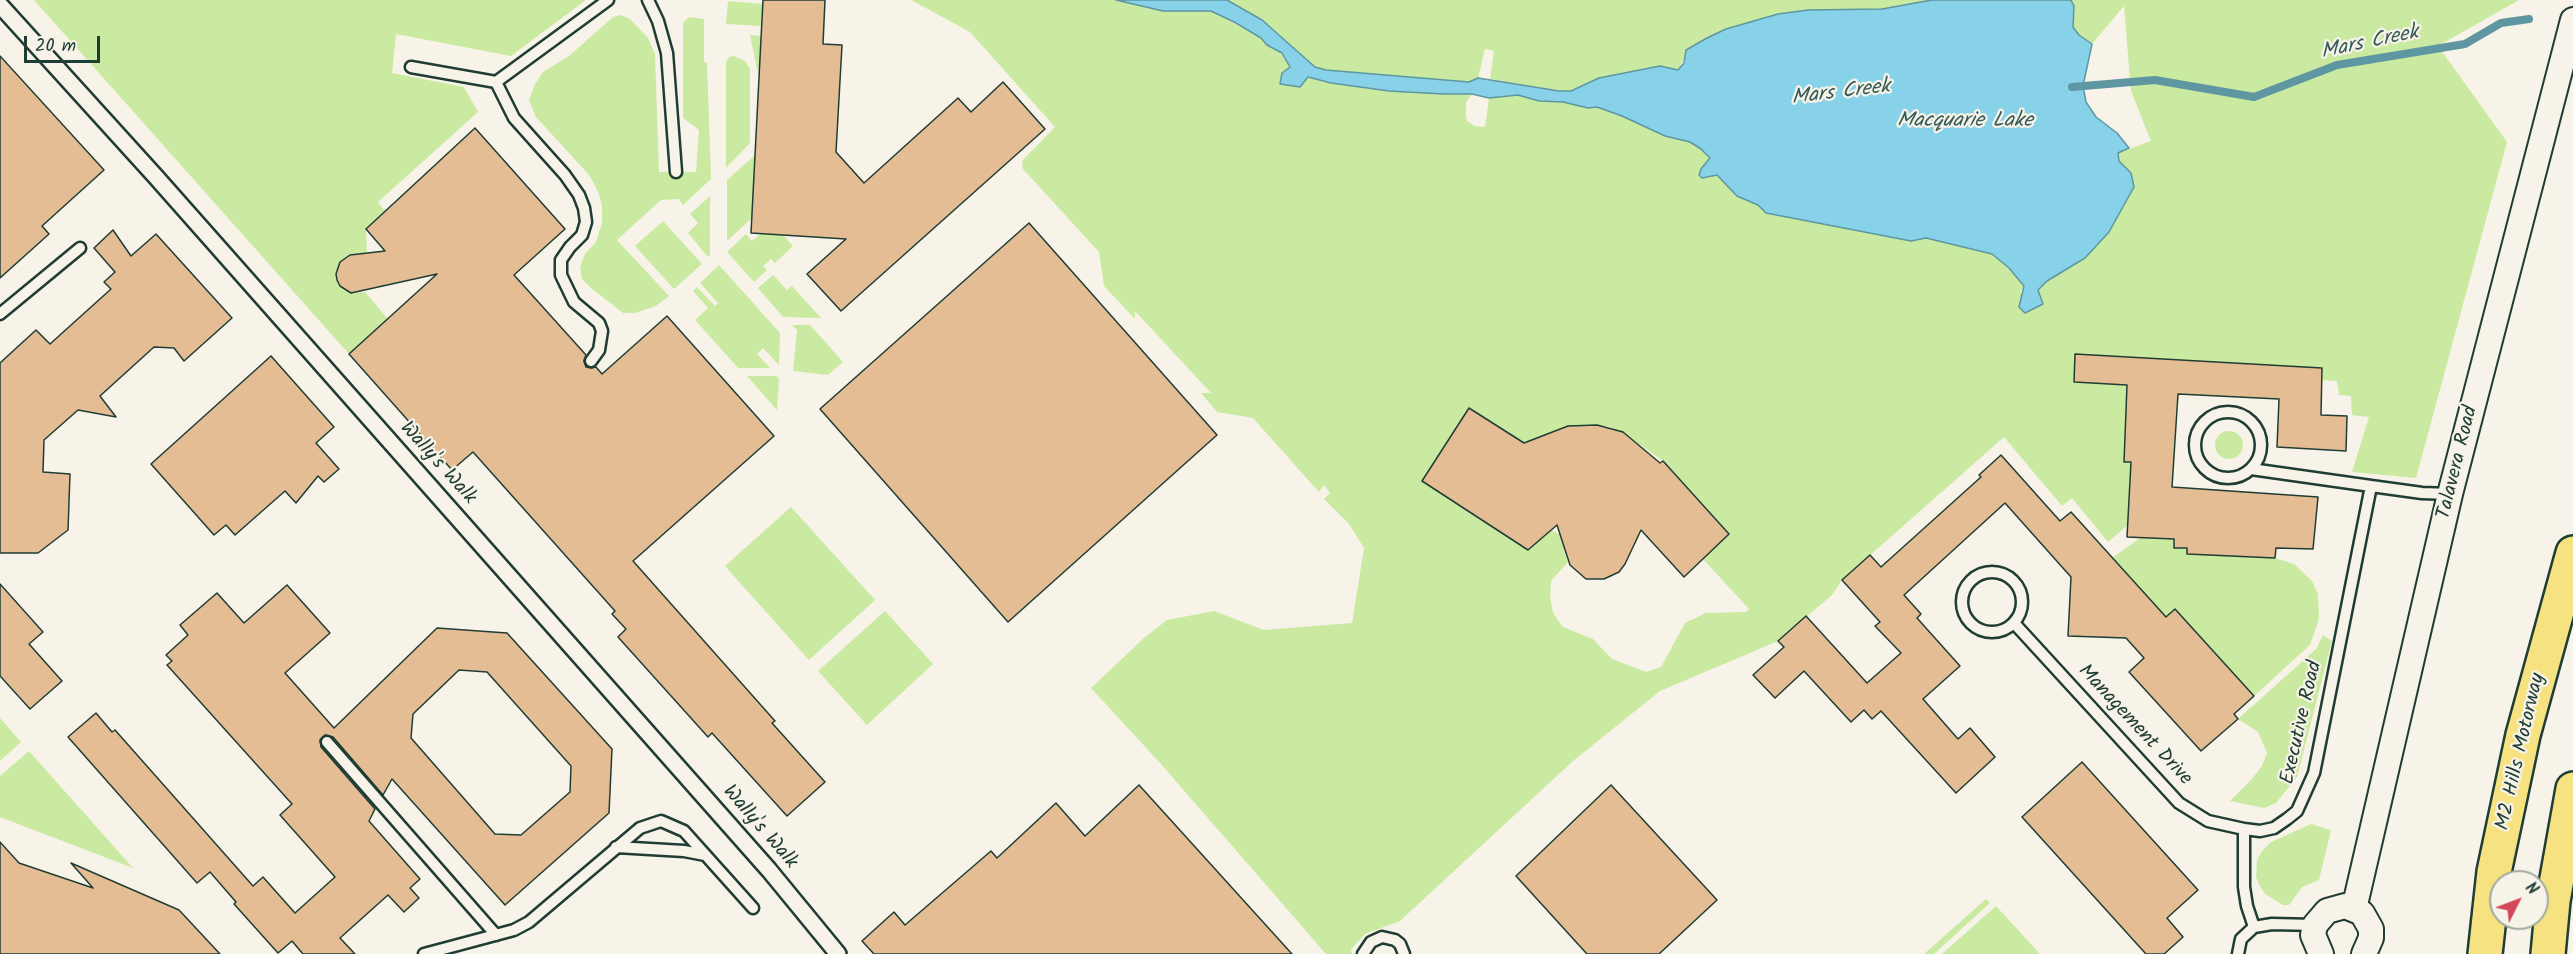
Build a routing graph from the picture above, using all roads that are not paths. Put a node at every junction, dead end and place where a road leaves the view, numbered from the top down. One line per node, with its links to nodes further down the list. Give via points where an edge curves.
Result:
1 (608, 0): 6 (lane)
2 (648, 0): 7 (lane, via 667,53)
3 (0, 5): 27 (street, Wally's Walk, via 769,870)
4 (2573, 20): 13 (street, Talavera Road)
5 (411, 67): 6 (lane)
6 (495, 82): 10 (lane, via 514,118 565,176 584,208 582,236 561,260 561,275 574,302 599,323 602,340)
7 (675, 172)
8 (80, 248): 9 (lane)
9 (0, 314)
10 (591, 361)
11 (2251, 469): 11 (lane, via 2231,478 2209,472 2196,454 2195,442 2204,423 2222,413 2242,416 2251,422 2257,430 2261,451); 12 (lane)
12 (2371, 486): 13 (lane); 18 (lane, Executive Road, via 2314,773 2297,811 2287,819 2274,828)
13 (2450, 494): 22 (street, Talavera Road)
14 (2573, 553): 33 (highway, M2 Hills Motorway, via 2523,735 2494,872)
15 (2014, 622): 15 (lane, via 1996,632 1976,627 1964,613 1963,592 1968,584 1976,577 1996,572 2007,576 2015,583 2022,602); 18 (lane, Management Drive, via 2179,803 2208,821)
16 (327, 742): 25 (lane)
17 (2573, 789): 34 (highway)
18 (2244, 829): 24 (lane, via 2244,887)
19 (616, 847): 20 (lane); 20 (lane, via 640,828 661,821 684,831); 25 (lane, via 528,922)
20 (706, 855): 21 (lane)
21 (753, 908)
22 (2354, 909): 23 (street, via 2335,907 2320,917); 32 (street, via 2371,929)
23 (2315, 926): 24 (lane); 31 (street, via 2313,935)
24 (2254, 927): 30 (lane, via 2241,939)
25 (495, 934): 26 (lane)
26 (424, 954)
27 (838, 954)
28 (1363, 954): 29 (lane, via 1371,942 1382,937 1395,940)
29 (1404, 954)
30 (2238, 954)
31 (2321, 954)
32 (2364, 954)
33 (2486, 954)
34 (2548, 954)

